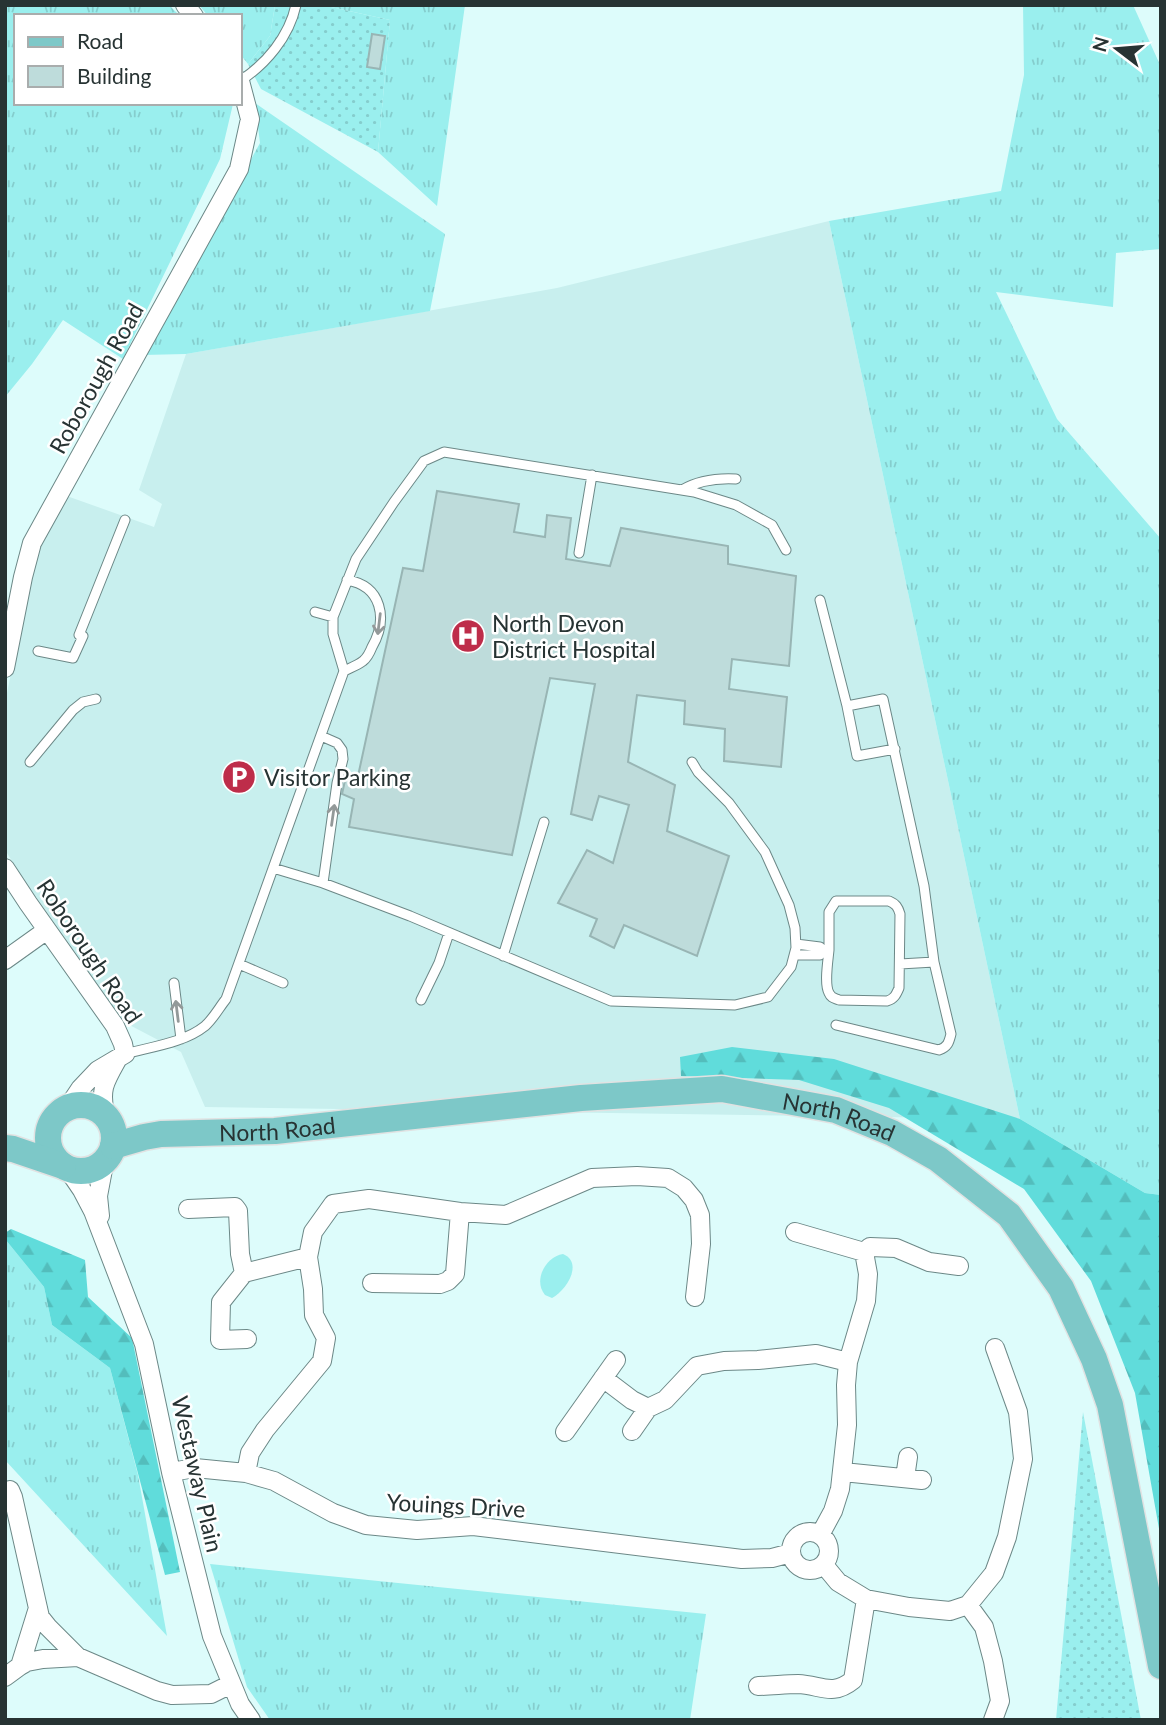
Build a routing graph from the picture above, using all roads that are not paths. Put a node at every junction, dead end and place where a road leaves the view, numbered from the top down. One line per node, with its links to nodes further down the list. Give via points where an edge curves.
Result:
1 (296, 5): 2 (lane, via 286,34 255,72)
2 (242, 80)
3 (242, 89): 15 (street, Roborough Road, via 250,120 239,169 32,543)
4 (592, 475): 6 (lane); 9 (lane); 10 (lane, via 444,452 430,457 394,502)
5 (736, 479): 6 (lane, via 711,480)
6 (682, 490): 8 (lane, via 736,505 772,525)
7 (124, 520): 14 (lane, via 74,658)
8 (786, 550)
9 (579, 553)
10 (347, 580): 13 (lane); 16 (lane, one-way to 16, via 359,582 380,604 381,622 365,660)
11 (820, 600): 18 (lane)
12 (315, 612): 13 (lane)
13 (333, 617): 16 (lane, via 332,634)
14 (38, 651)
15 (5, 668)
16 (344, 671): 19 (lane)
17 (96, 699): 21 (lane, via 73,710)
18 (847, 706): 20 (lane, via 883,699); 20 (lane, via 857,756)
19 (321, 736): 25 (lane); 26 (lane, one-way to 19, via 343,760 337,743)
20 (895, 749): 34 (lane, via 924,886)
21 (30, 762)
22 (692, 762): 29 (lane, via 767,855 789,905)
23 (544, 822): 32 (lane)
24 (5, 868): 27 (street, Roborough Road)
25 (273, 868): 26 (lane); 35 (lane)
26 (323, 883): 28 (lane)
27 (47, 930): 33 (street); 42 (street, Roborough Road, via 115,1026 123,1044)
28 (449, 933): 32 (lane); 39 (lane)
29 (796, 944): 30 (lane); 31 (lane)
30 (826, 950): 31 (lane, via 820,955); 36 (lane, via 827,985 832,997 839,1000 893,999 899,988); 36 (lane, via 829,912 836,901 889,901 900,914)
31 (794, 955): 32 (lane, via 791,967 768,997 735,1005 611,1001)
32 (503, 956)
33 (5, 960)
34 (934, 962): 36 (lane); 40 (lane, via 951,1034 944,1048)
35 (239, 964): 38 (lane); 41 (lane, via 215,1016)
36 (900, 964)
37 (174, 982): 41 (lane, one-way to 37)
38 (283, 983)
39 (421, 1000)
40 (836, 1025)
41 (181, 1039): 42 (lane)
42 (121, 1057): 43 (street, Roborough Road, via 98,1070); 44 (street, Roborough Road, via 104,1083)
43 (60, 1114): 44 (main road, via 74,1105 88,1105); 45 (main road, via 25,1133); 47 (main road, via 49,1129 48,1146)
44 (108, 1135): 47 (main road, via 94,1168); 51 (street, Westaway Plain, via 97,1196); 79 (main road, North Road, via 275,1131 581,1098 722,1089 836,1110 892,1133 938,1159 1009,1215 1061,1288 1111,1405)
45 (5, 1137)
46 (5, 1148): 47 (main road)
47 (65, 1167): 51 (street, Westaway Plain, via 82,1190)
48 (188, 1209): 55 (street, via 235,1207 239,1211)
49 (460, 1212): 53 (street, via 369,1199 333,1204 313,1232); 56 (street, via 455,1274 448,1281); 57 (street, via 506,1215 592,1178 668,1178 684,1188 700,1215)
50 (795, 1232): 52 (street)
51 (103, 1236): 67 (street, Westaway Plain, via 144,1344)
52 (864, 1252): 54 (street, via 870,1247 896,1248 929,1262); 61 (street, via 866,1301)
53 (308, 1257): 55 (street); 69 (street, via 314,1315 326,1338 323,1361 264,1430 250,1453)
54 (959, 1266)
55 (244, 1273): 58 (street, via 220,1302 220,1340)
56 (372, 1283)
57 (695, 1297)
58 (247, 1339)
59 (995, 1348): 75 (street, via 1018,1412 1023,1459 1007,1537 994,1573)
60 (616, 1360): 62 (street)
61 (848, 1362): 63 (street, via 816,1354 697,1366 665,1400); 68 (street)
62 (603, 1378): 63 (street); 65 (street)
63 (648, 1408): 64 (street)
64 (632, 1431)
65 (565, 1432)
66 (908, 1457): 68 (street, via 914,1479)
67 (171, 1472): 69 (street, Youings Drive, via 195,1468); 81 (street, Westaway Plain, via 212,1636)
68 (843, 1472): 71 (street, via 833,1511)
69 (246, 1473): 72 (street, Youings Drive, via 274,1481 366,1525 417,1531 473,1526 742,1559)
70 (8, 1489): 76 (street)
71 (820, 1535): 72 (street, via 800,1535); 73 (street, via 827,1543)
72 (791, 1553): 73 (street, via 803,1569)
73 (824, 1565): 74 (street, via 838,1582)
74 (866, 1599): 75 (street, via 950,1611); 82 (street, via 853,1680 831,1690 799,1684)
75 (968, 1605): 84 (street, via 984,1627 993,1661 1000,1701)
76 (38, 1608): 77 (street, via 48,1628); 78 (street)
77 (78, 1657): 78 (street); 81 (street, via 172,1695 211,1694)
78 (20, 1666): 80 (street)
79 (1161, 1666)
80 (5, 1677)
81 (232, 1684): 83 (street, Westaway Plain)
82 (758, 1686)
83 (251, 1720)
84 (993, 1720)

